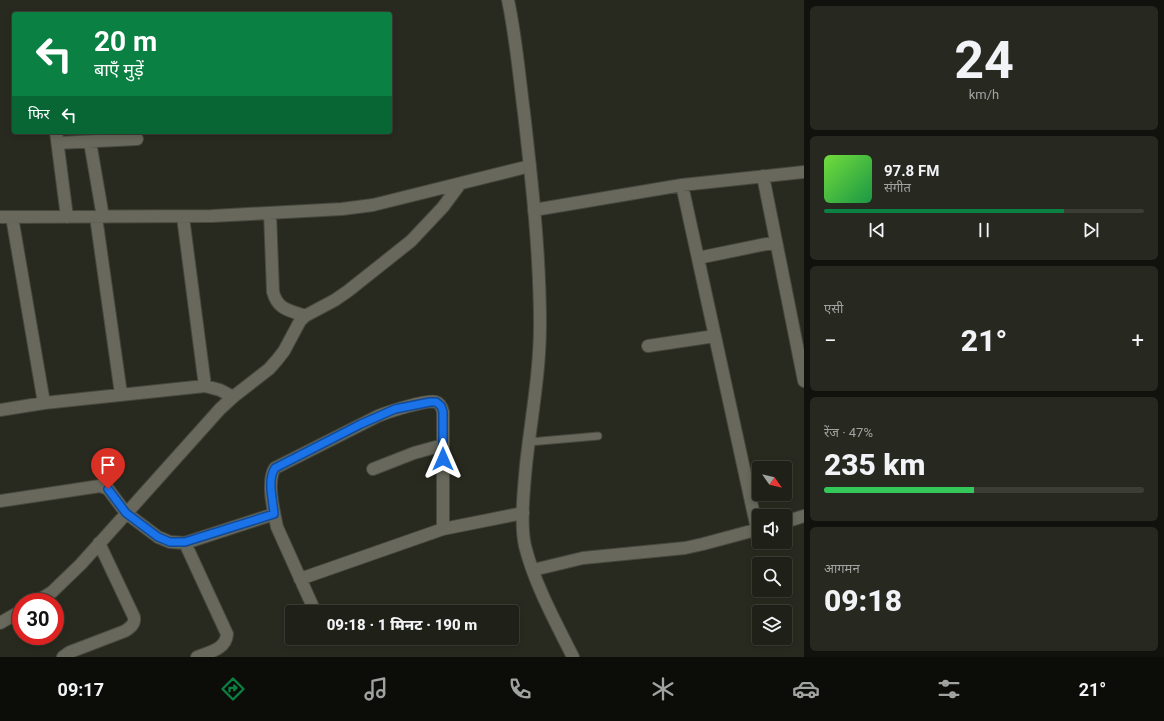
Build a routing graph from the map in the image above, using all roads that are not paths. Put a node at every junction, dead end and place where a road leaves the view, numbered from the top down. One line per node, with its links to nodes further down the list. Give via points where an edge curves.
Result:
1 (508, 0): 5 (street)
2 (57, 138): 4 (street); 14 (street)
3 (137, 139): 4 (street)
4 (90, 142): 15 (street)
5 (530, 166): 8 (street); 10 (street)
6 (804, 172): 7 (street)
7 (763, 176): 9 (street); 17 (street)
8 (460, 184): 11 (street, via 373,205); 19 (street, via 443,207 411,241 348,291)
9 (682, 185): 10 (street); 18 (street)
10 (534, 210): 29 (street, via 540,325 538,371)
11 (270, 213): 16 (street); 19 (street, via 273,292 278,304)
12 (0, 217): 13 (street)
13 (12, 217): 14 (street); 26 (street)
14 (67, 217): 15 (street)
15 (100, 217): 16 (street); 24 (street)
16 (183, 217): 23 (street)
17 (776, 242): 18 (street); 22 (street)
18 (698, 258): 20 (street)
19 (300, 323): 25 (street, via 284,351 269,369)
20 (715, 336): 21 (street); 33 (street)
21 (648, 346)
22 (804, 381)
23 (205, 386): 24 (street); 25 (street)
24 (121, 394): 26 (street)
25 (233, 397): 34 (street)
26 (44, 402): 27 (street)
27 (0, 410)
28 (598, 436): 29 (lane)
29 (529, 442): 35 (street)
30 (443, 445): 31 (street); 36 (street, via 443,412 436,402 395,409 275,468 271,479); 39 (street)
31 (373, 469)
32 (0, 501): 34 (street, via 100,486 108,489)
33 (754, 509)
34 (126, 513): 41 (street, via 158,537 170,542); 42 (street)
35 (523, 513): 39 (street); 43 (street, via 525,545)
36 (274, 514): 41 (street); 44 (street, via 282,540)
37 (804, 516): 38 (street)
38 (792, 520)
39 (443, 529): 44 (street)
40 (752, 531): 43 (street, via 686,548 583,558)
41 (185, 542): 50 (street, via 227,634 222,645)
42 (99, 543): 45 (street); 49 (street, via 134,617 134,622 125,631)
43 (533, 570): 51 (street, via 538,587)
44 (300, 579): 46 (street)
45 (50, 593)
46 (312, 605)
47 (12, 616): 48 (street)
48 (0, 623)
49 (63, 657)
50 (197, 657)
51 (573, 657)

